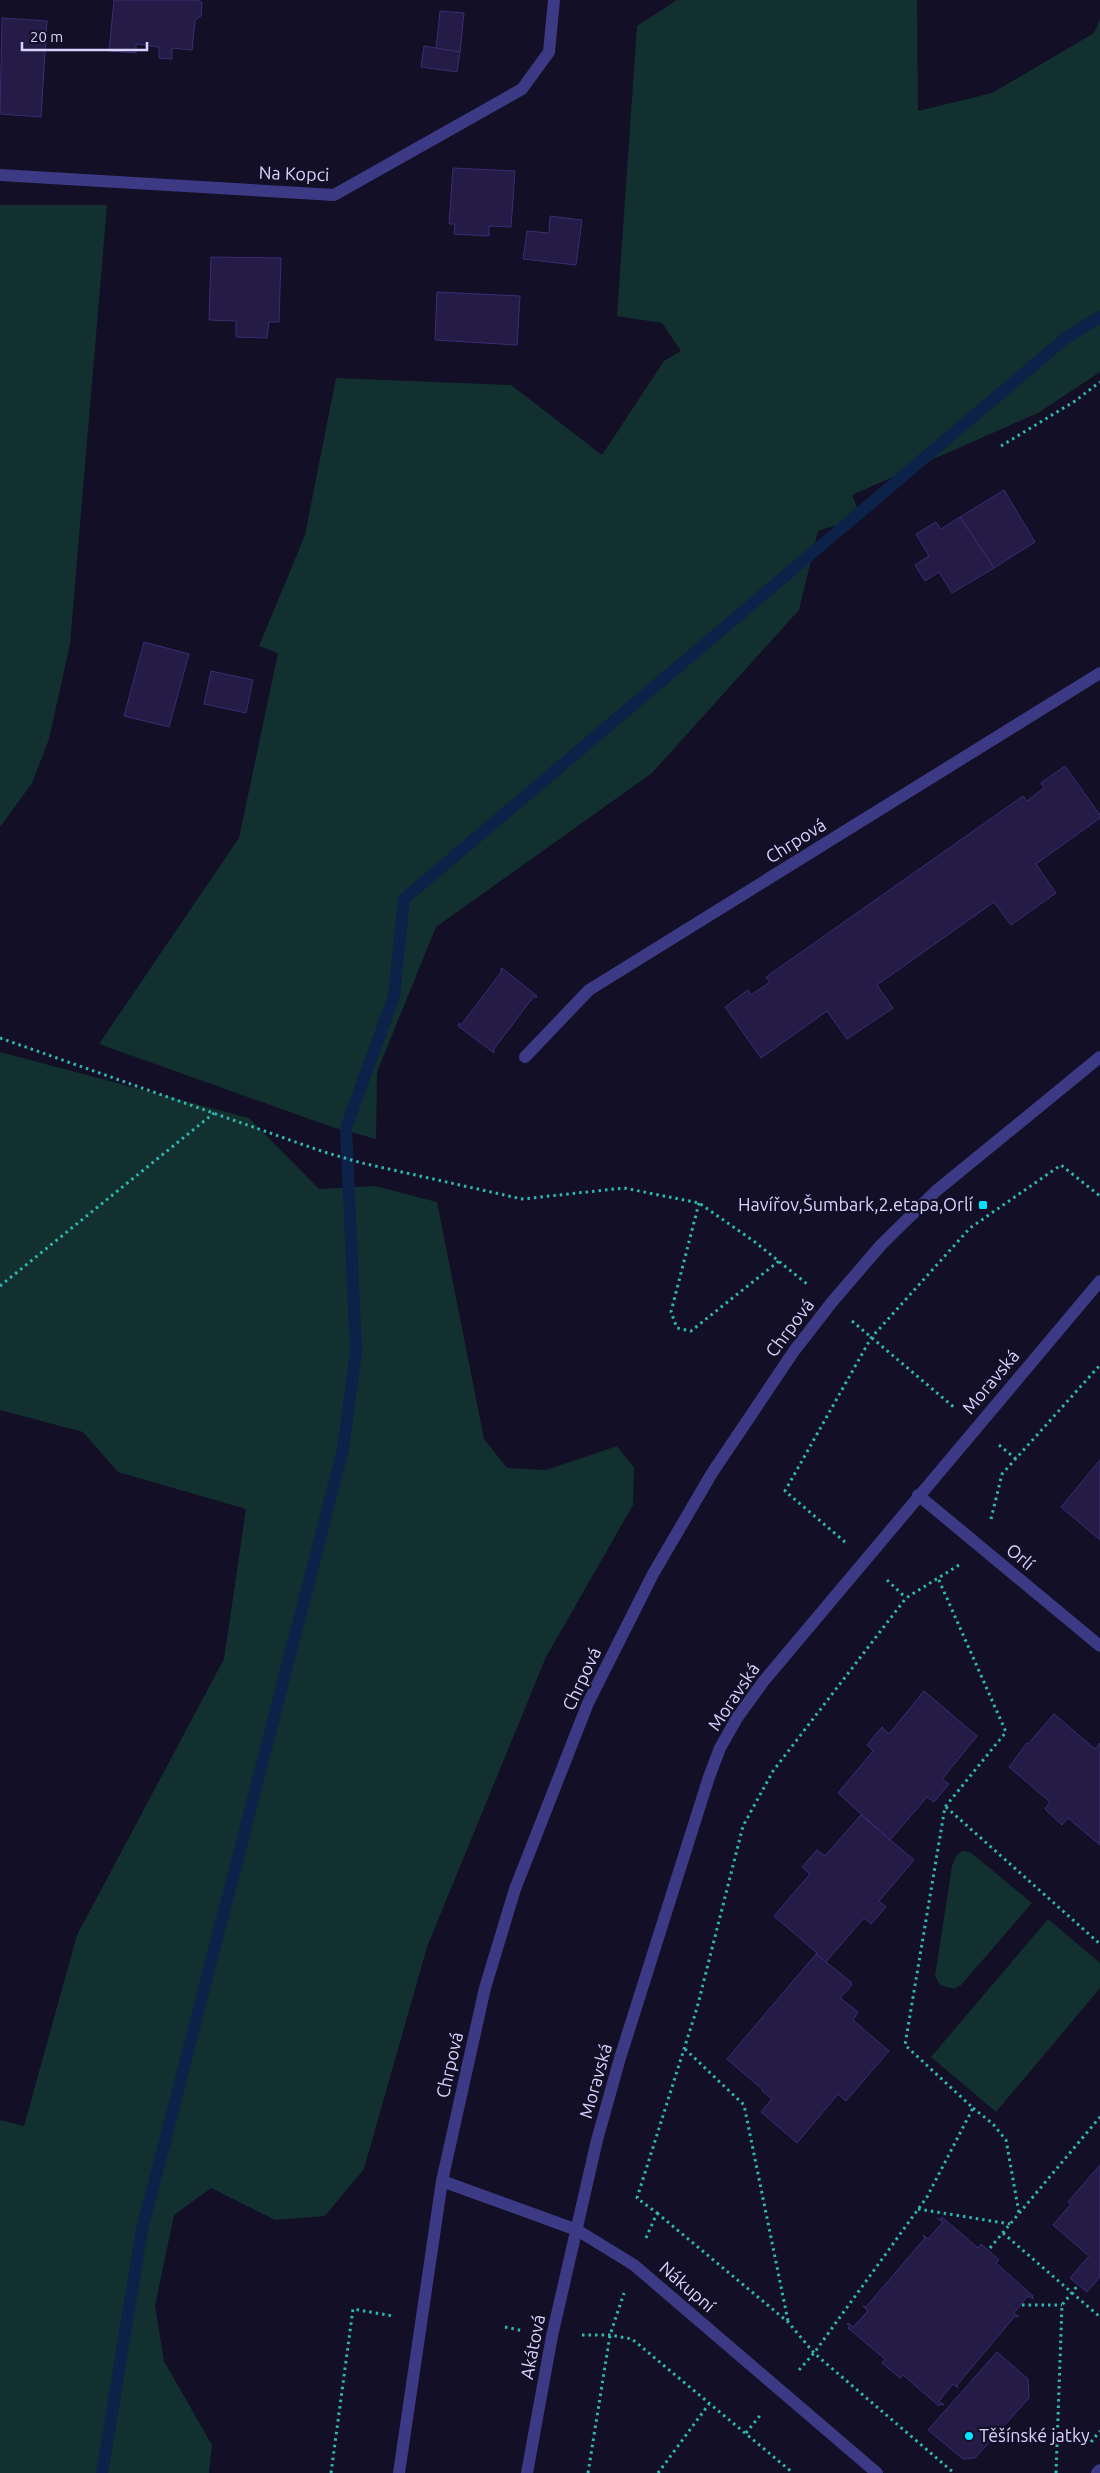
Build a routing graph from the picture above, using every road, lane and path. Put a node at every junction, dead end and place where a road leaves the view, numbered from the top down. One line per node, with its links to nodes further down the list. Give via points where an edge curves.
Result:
1 (554, 0): 2 (street, Na Kopci, via 549,52 522,89 334,195)
2 (0, 175)
3 (1100, 382): 4 (path)
4 (1001, 446)
5 (1100, 673): 7 (street, Chrpová, via 589,990)
6 (0, 1038): 9 (path)
7 (526, 1057)
8 (1100, 1057): 32 (street, Chrpová, via 955,1174 882,1245 832,1302 738,1432 653,1574 588,1703 515,1889 485,1988)
9 (214, 1113): 11 (path, via 362,1163 522,1198 624,1188); 15 (path)
10 (1100, 1196): 17 (path, via 1061,1165 970,1228)
11 (699, 1203): 12 (path); 12 (path, via 671,1312 677,1328 691,1331)
12 (779, 1261): 14 (path)
13 (1100, 1281): 19 (street, Moravská)
14 (807, 1284)
15 (0, 1286)
16 (848, 1318): 17 (path)
17 (871, 1338): 19 (path); 23 (path, via 785,1491)
18 (1100, 1365): 20 (path)
19 (977, 1426): 20 (path); 21 (street, Moravská)
20 (1016, 1459): 22 (path, via 1002,1474)
21 (918, 1495): 22 (street, Orlí); 23 (street, Moravská)
22 (983, 1550): 24 (path); 26 (street, Orlí)
23 (865, 1560): 25 (path); 37 (street, Moravská, via 763,1682 720,1748 691,1829 620,2058)
24 (938, 1578): 25 (path); 27 (path, via 1006,1732)
25 (906, 1598): 29 (path, via 773,1771 743,1826)
26 (1100, 1646)
27 (945, 1806): 28 (path); 30 (path, via 905,2045)
28 (1100, 1944)
29 (685, 2049): 34 (path, via 638,2198); 47 (path, via 744,2105)
30 (973, 2108): 33 (path); 35 (path, via 1006,2140)
31 (1100, 2117): 35 (path)
32 (442, 2181): 37 (street, Nákupní); 46 (street, Chrpová)
33 (918, 2209): 36 (path); 51 (path)
34 (656, 2213): 40 (path); 47 (path)
35 (1019, 2214): 36 (path)
36 (1010, 2224): 38 (path)
37 (577, 2230): 40 (street, Nákupní); 50 (street, Akátová)
38 (1002, 2233): 39 (path); 42 (path)
39 (990, 2248)
40 (634, 2265): 49 (path); 52 (street, Nákupní)
41 (1078, 2285): 42 (path)
42 (1071, 2293): 44 (path); 45 (path)
43 (1022, 2305): 44 (path)
44 (1062, 2305): 64 (path)
45 (1100, 2317)
46 (422, 2321): 56 (path, via 353,2309); 57 (street, Chrpová)
47 (788, 2322): 51 (path)
48 (505, 2328): 50 (path)
49 (610, 2335): 50 (path); 53 (path, via 632,2339); 59 (path)
50 (552, 2336): 58 (street, Akátová)
51 (814, 2353): 52 (path); 63 (path)
52 (780, 2390): 54 (path); 62 (street, Nákupní)
53 (709, 2404): 54 (path); 60 (path)
54 (746, 2433): 61 (path)
55 (1100, 2470): 65 (street)
56 (331, 2473)
57 (398, 2473)
58 (527, 2473)
59 (588, 2473)
60 (658, 2473)
61 (793, 2473)
62 (877, 2473)
63 (954, 2473)
64 (1056, 2473)
65 (1097, 2473)

